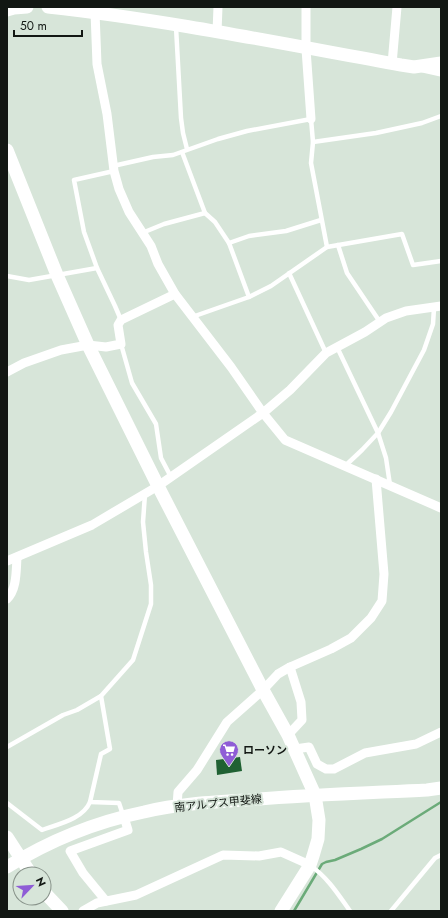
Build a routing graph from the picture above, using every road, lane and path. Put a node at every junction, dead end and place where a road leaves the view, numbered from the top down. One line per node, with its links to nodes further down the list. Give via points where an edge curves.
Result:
1 (48, 7): 5 (street)
2 (218, 7): 7 (street)
3 (306, 7): 8 (street)
4 (397, 7): 10 (street)
5 (95, 12): 6 (street); 19 (street, via 97,64)
6 (176, 25): 7 (street); 16 (lane, via 181,118)
7 (217, 32): 8 (street)
8 (306, 49): 10 (street); 14 (street)
9 (441, 62): 11 (street)
10 (392, 64): 11 (street)
11 (414, 66): 12 (street)
12 (441, 72)
13 (441, 116): 15 (lane, via 376,133)
14 (311, 119): 15 (lane); 16 (lane, via 247,131)
15 (313, 142): 21 (lane, via 311,163)
16 (187, 149): 18 (lane)
17 (7, 150): 29 (street)
18 (182, 152): 19 (lane, via 173,156 153,157); 20 (lane)
19 (114, 169): 22 (street, via 129,212); 27 (lane, via 74,180 84,232)
20 (205, 213): 22 (lane); 23 (lane, via 215,222)
21 (321, 220): 23 (lane, via 286,231 249,236); 25 (lane)
22 (142, 233): 31 (street)
23 (229, 243): 32 (lane)
24 (338, 245): 25 (lane); 26 (lane, via 402,234 413,265); 36 (lane, via 347,273)
25 (327, 247): 28 (lane)
26 (441, 261)
27 (97, 268): 29 (lane); 35 (lane)
28 (289, 273): 32 (lane); 40 (lane)
29 (58, 275): 30 (lane, via 30,280); 38 (street)
30 (7, 276)
31 (175, 294): 34 (street); 35 (street)
32 (249, 297): 34 (lane)
33 (437, 307): 36 (street, via 406,311); 43 (lane, via 424,350)
34 (192, 317): 42 (street)
35 (121, 320): 37 (street, via 118,325)
36 (380, 322): 39 (street)
37 (121, 344): 38 (street, via 106,347); 45 (lane, via 132,383 156,424 161,458)
38 (88, 345): 41 (street, via 61,350); 48 (street)
39 (337, 346): 40 (street); 43 (lane)
40 (326, 352): 42 (street, via 290,390)
41 (7, 372)
42 (263, 413): 44 (street, via 285,440); 45 (street)
43 (378, 433): 44 (lane); 47 (lane, via 386,458)
44 (345, 466): 46 (street)
45 (171, 477): 48 (street)
46 (376, 479): 47 (street); 54 (street, via 384,574 382,601 371,618 351,638)
47 (390, 485): 50 (street)
48 (158, 486): 49 (street); 55 (street)
49 (145, 494): 51 (street, via 92,525); 56 (lane, via 143,522 151,604 133,660)
50 (441, 508)
51 (17, 558): 52 (street); 53 (street, via 12,595)
52 (7, 561)
53 (7, 599)
54 (290, 667): 55 (street, via 278,674); 58 (street, via 301,702 302,720)
55 (263, 690): 58 (street); 65 (street, via 227,722 197,770 178,792)
56 (101, 696): 59 (lane); 63 (lane, via 110,749 101,754)
57 (441, 732): 60 (street, via 416,744 365,753 334,769 326,770 317,764 309,747)
58 (288, 735): 60 (street)
59 (7, 747)
60 (295, 749): 62 (street)
61 (441, 788): 62 (street, 南アルプス甲斐線)
62 (315, 795): 65 (street, 南アルプス甲斐線); 70 (street, via 319,820 318,838)
63 (90, 802): 64 (lane, via 81,815 42,830); 66 (lane, via 119,803)
64 (7, 803)
65 (177, 806): 66 (street, 南アルプス甲斐線)
66 (124, 817): 69 (street, 南アルプス甲斐線, via 82,830); 74 (street, via 128,830 70,850 83,873)
67 (7, 837): 69 (street)
68 (441, 855): 79 (lane, via 435,858)
69 (20, 859): 71 (street); 72 (street, 南アルプス甲斐線)
70 (310, 865): 74 (street, via 281,852 259,856 223,855 136,894); 77 (street); 78 (lane, via 322,874)
71 (25, 866)
72 (7, 867)
73 (52, 900): 75 (street)
74 (106, 901): 76 (street)
75 (62, 911)
76 (83, 911)
77 (281, 911)
78 (350, 911)
79 (391, 911)

